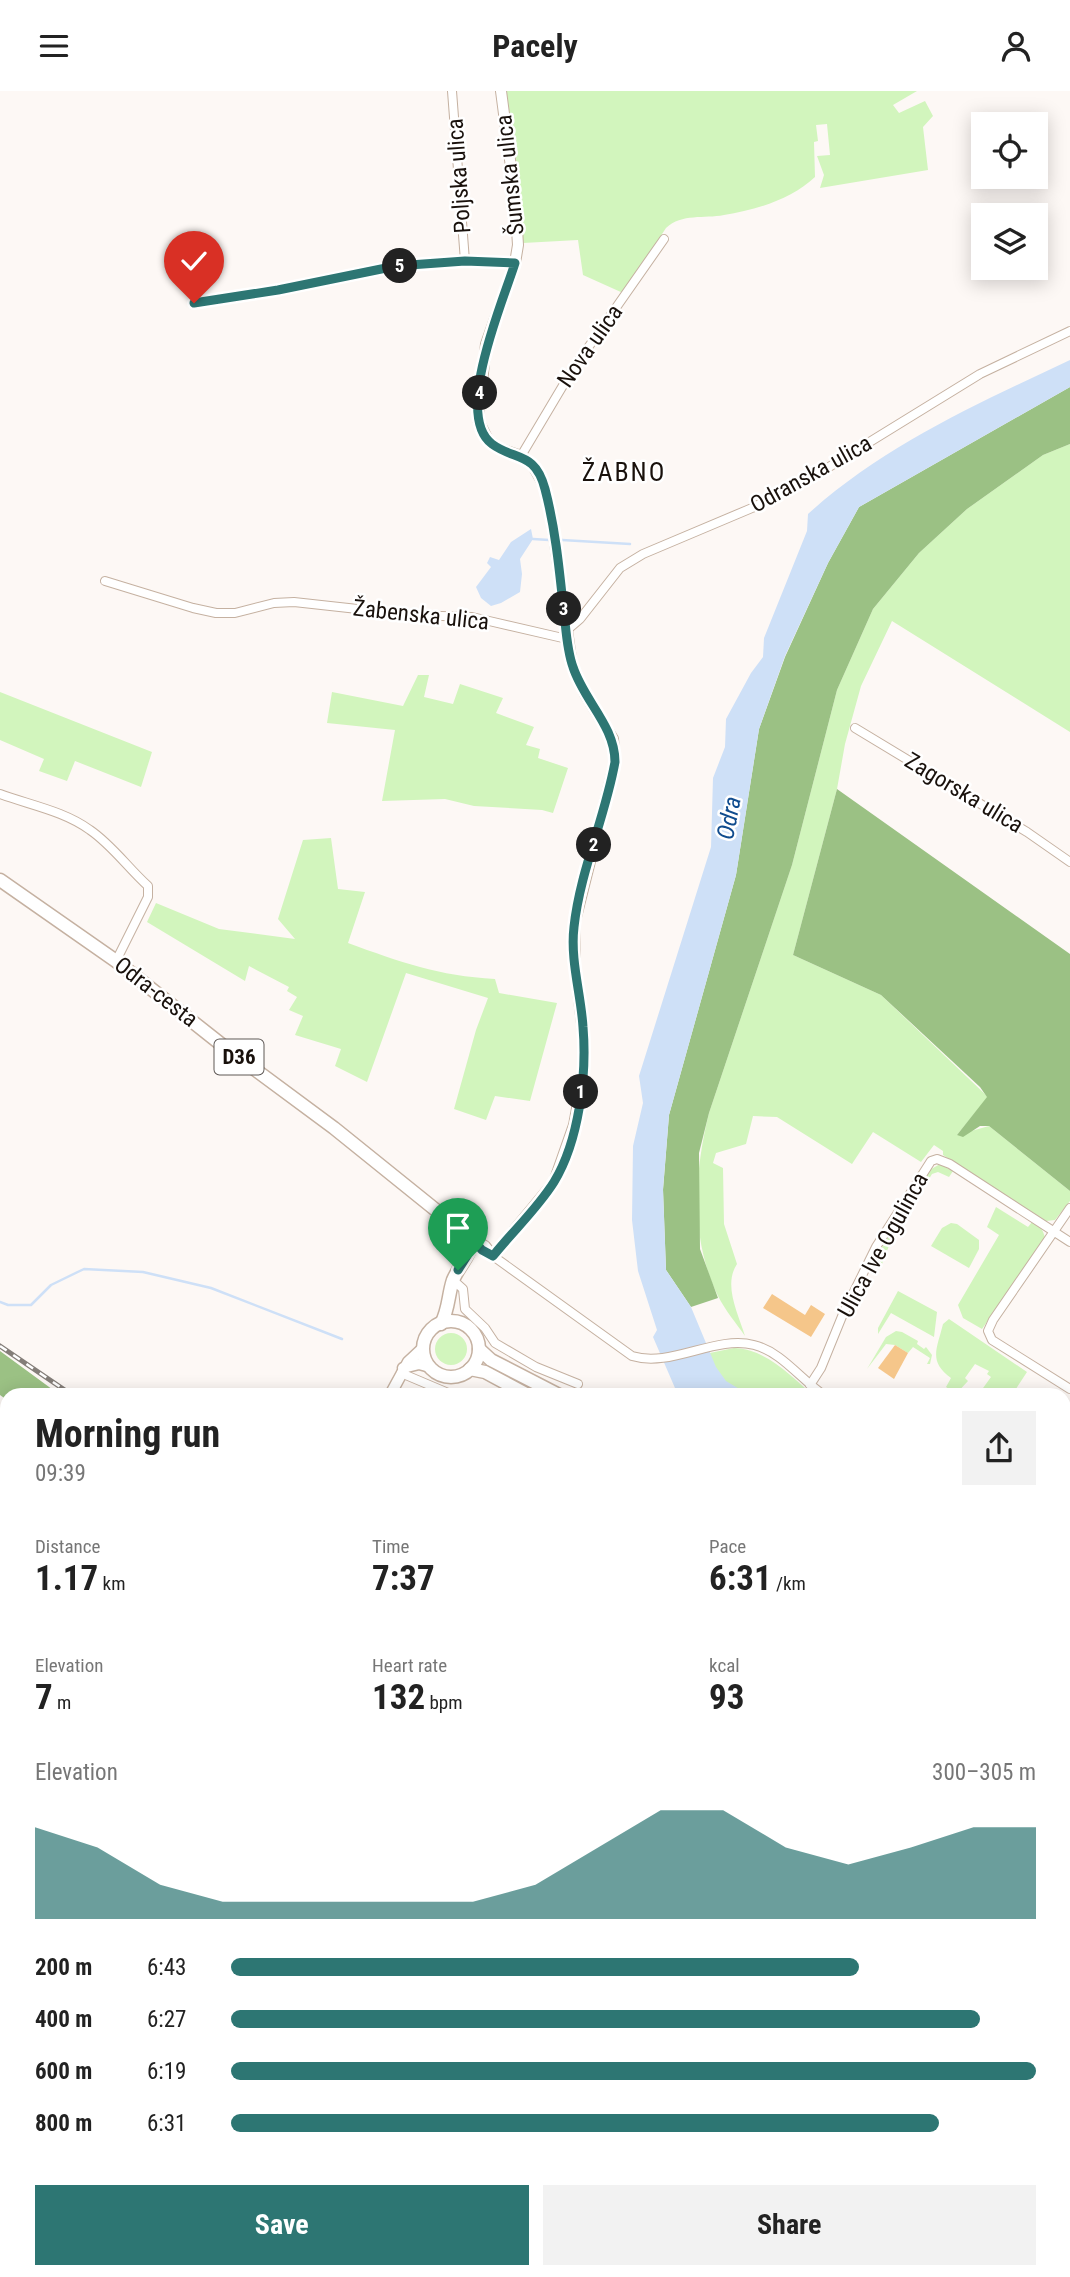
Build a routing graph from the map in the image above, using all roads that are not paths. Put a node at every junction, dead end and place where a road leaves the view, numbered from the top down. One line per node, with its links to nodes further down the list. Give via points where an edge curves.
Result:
1 (452, 91): 4 (street, Poljska ulica)
2 (501, 91): 5 (street, Šumska ulica, via 516,212)
3 (664, 239): 8 (street, Nova ulica, via 571,372)
4 (465, 261): 5 (street, Poljska ulica); 6 (street, Poljska ulica, via 396,266)
5 (515, 263): 8 (street, Šumska ulica, via 486,344 478,421 492,444)
6 (194, 303)
7 (1070, 331): 10 (street, Odranska ulica, via 980,374 816,475 643,554 620,568)
8 (521, 456): 10 (street, Šumska ulica, via 532,464 544,485)
9 (105, 581): 10 (street, Žabenska ulica, via 216,613 294,601 472,617)
10 (567, 635): 20 (street, via 579,684 613,739 615,751 613,775 574,925 583,1075 565,1157 546,1194)
11 (855, 728): 13 (street, Zagorska ulica)
12 (0, 794): 15 (street, via 77,821 111,847 148,886 148,897)
13 (1070, 862)
14 (0, 880): 15 (main road, Odra-cesta / D36)
15 (116, 961): 18 (main road, Odra-cesta / D36)
16 (1070, 1208): 17 (street)
17 (1054, 1231): 19 (street); 31 (street, Ulica Ive Ogulinca, via 950,1164 931,1161 876,1247); 37 (street, via 989,1325 989,1333 992,1340)
18 (473, 1240): 20 (street, Odra-cesta); 21 (main road)
19 (1070, 1243)
20 (493, 1256): 31 (street, Odra-cesta, via 632,1356 648,1358 735,1344 762,1348)
21 (453, 1280): 22 (main road); 30 (street, via 463,1289 465,1309 495,1343)
22 (451, 1296): 23 (main road); 24 (main road)
23 (441, 1324): 24 (main road); 25 (main road, via 430,1332)
24 (466, 1326): 26 (main road, via 477,1338)
25 (424, 1348): 27 (main road); 29 (main road)
26 (479, 1349): 28 (main road); 35 (main road)
27 (430, 1367): 28 (main road, via 446,1377); 29 (main road, via 419,1364)
28 (470, 1369): 34 (main road)
29 (402, 1371): 32 (main road); 33 (street)
30 (578, 1384)
31 (810, 1385): 36 (street)
32 (394, 1388)
33 (438, 1388)
34 (515, 1388)
35 (545, 1388)
36 (814, 1388)
37 (1068, 1388)

